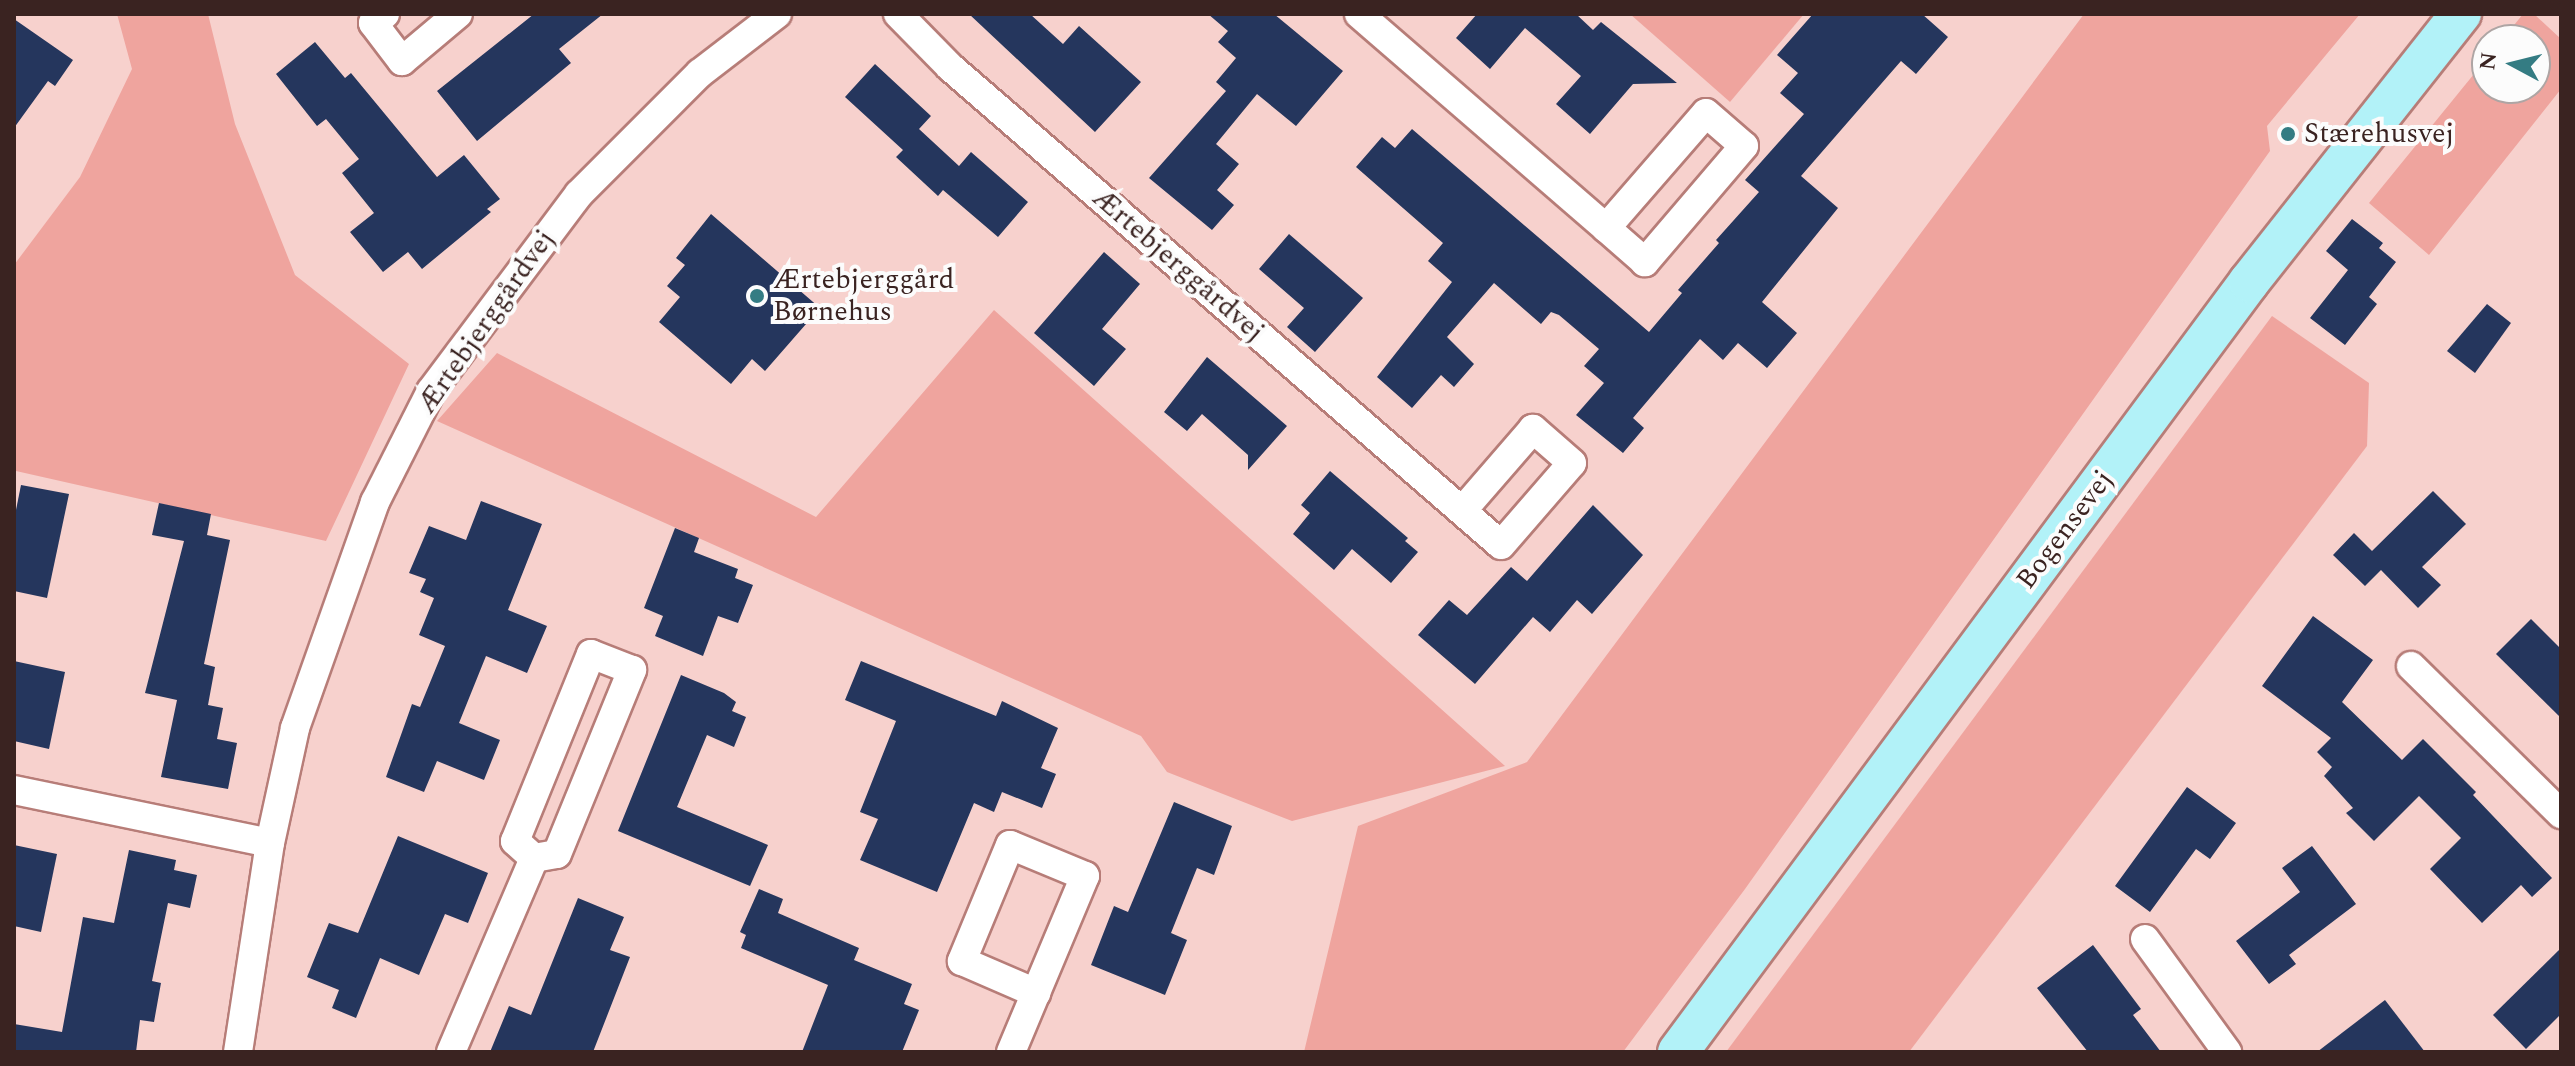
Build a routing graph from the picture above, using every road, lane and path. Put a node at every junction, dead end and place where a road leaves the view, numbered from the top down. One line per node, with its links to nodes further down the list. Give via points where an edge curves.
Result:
1 (385, 14): 2 (street, via 373,23 402,61)
2 (458, 14)
3 (777, 14): 12 (street, Ærtebjerggårdvej, via 700,73 579,194 431,391 375,502 334,608 295,728)
4 (898, 14): 8 (street, Ærtebjerggårdvej, via 950,67)
5 (1359, 14): 7 (street)
6 (2461, 14): 19 (main road, Bogensevej, via 2249,282)
7 (1606, 228): 7 (street, via 1645,262 1744,146 1706,113)
8 (1462, 511)
9 (2411, 666): 11 (street)
10 (14, 790): 12 (street)
11 (2561, 814)
12 (270, 843): 16 (street, Ærtebjerggårdvej)
13 (534, 858): 13 (street, via 557,854 632,670 591,654 515,841); 17 (street)
14 (2145, 939): 20 (street)
15 (1036, 993): 15 (street, via 962,961 1010,845 1085,876); 18 (street)
16 (238, 1052)
17 (451, 1052)
18 (1011, 1052)
19 (1678, 1052)
20 (2227, 1052)

